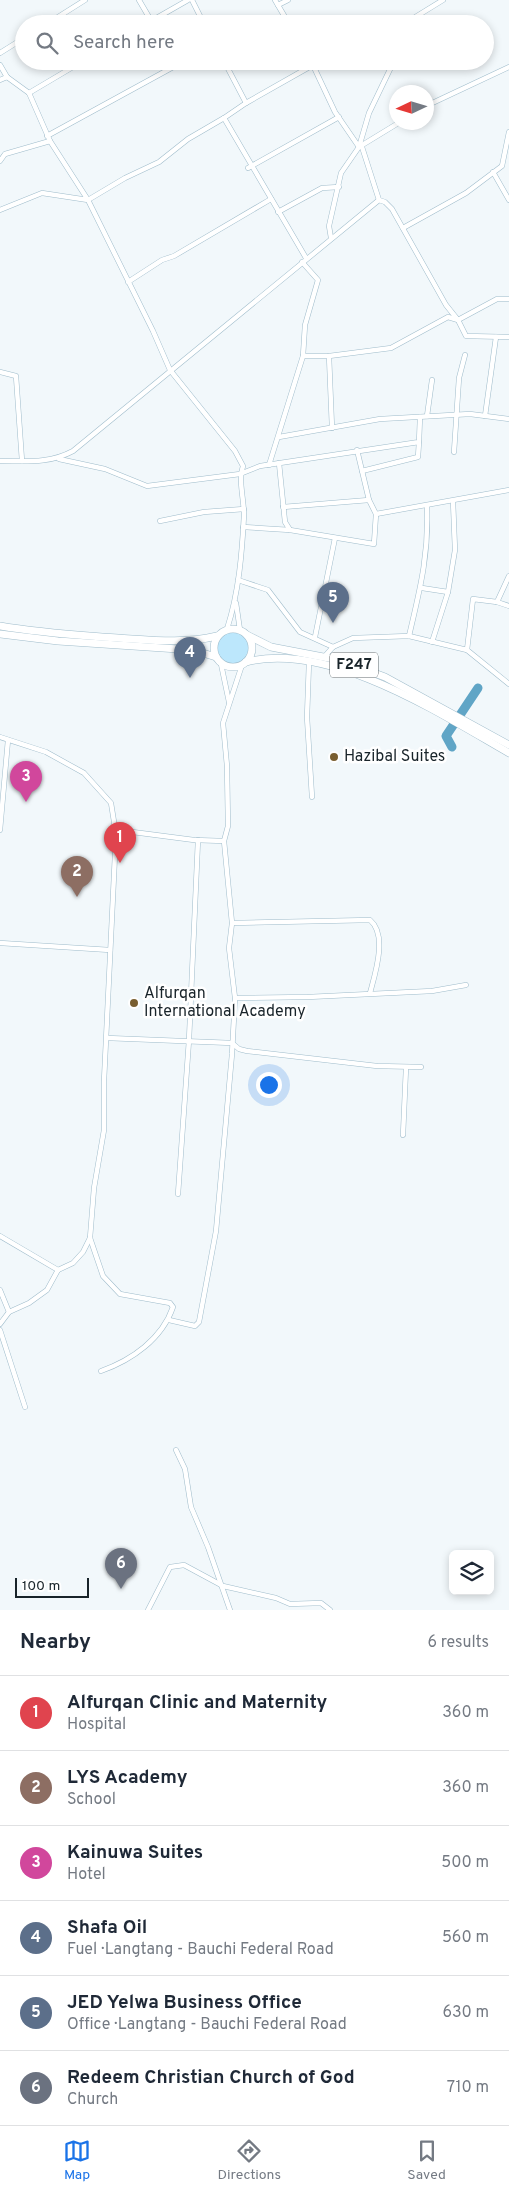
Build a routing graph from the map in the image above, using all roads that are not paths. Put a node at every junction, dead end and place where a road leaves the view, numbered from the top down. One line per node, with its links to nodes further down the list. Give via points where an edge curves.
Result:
1 (85, 0): 9 (street)
2 (140, 0): 10 (street)
3 (188, 0): 11 (street)
4 (192, 0): 12 (street)
5 (275, 0): 8 (street)
6 (288, 0): 8 (street)
7 (443, 0): 14 (street)
8 (278, 5): 13 (street)
9 (61, 15)
10 (148, 15)
11 (163, 15)
12 (200, 15)
13 (284, 15)
14 (422, 15)
15 (15, 44): 16 (street)
16 (0, 53)
17 (0, 65): 25 (street)
18 (509, 67): 28 (street)
19 (67, 70): 27 (street)
20 (168, 70): 34 (street)
21 (229, 70): 29 (street)
22 (300, 70): 29 (street)
23 (315, 70): 30 (street)
24 (390, 70): 35 (street, via 369,113)
25 (7, 77): 26 (street); 27 (street)
26 (0, 80)
27 (29, 93): 34 (street)
28 (434, 102)
29 (246, 103): 31 (street)
30 (338, 117): 35 (street); 37 (street)
31 (224, 118): 37 (street); 41 (street, via 188,139 159,162)
32 (389, 129): 35 (street)
33 (509, 132): 38 (street, via 502,166)
34 (49, 138): 36 (street, via 5,154); 41 (street)
35 (360, 147): 39 (street, via 341,173); 42 (street)
36 (0, 161)
37 (249, 167): 40 (street)
38 (493, 172): 43 (street); 46 (street, via 466,193)
39 (339, 187): 45 (street, via 322,188); 47 (street, via 328,226)
40 (270, 199): 45 (street); 49 (street)
41 (88, 200): 44 (street, via 42,193); 49 (street)
42 (379, 200): 46 (street, via 392,210); 47 (street)
43 (509, 200)
44 (0, 210)
45 (278, 212): 48 (street)
46 (403, 228): 51 (street, via 446,305)
47 (331, 238): 48 (street)
48 (304, 260): 55 (street, via 318,280 305,325); 57 (street)
49 (128, 282): 57 (street)
50 (509, 299): 51 (street, via 497,299)
51 (458, 320): 52 (street, via 466,336); 56 (street, via 448,317 391,348)
52 (496, 337): 53 (street); 62 (street)
53 (509, 337)
54 (465, 355): 60 (street, via 459,378)
55 (303, 356): 56 (street); 66 (street)
56 (329, 356): 65 (street)
57 (170, 370): 70 (street, via 73,451); 76 (street, via 235,451 243,466)
58 (0, 372): 72 (street, via 16,376)
59 (432, 380): 61 (street)
60 (457, 415): 61 (street); 62 (street); 69 (street)
61 (428, 416): 63 (street)
62 (485, 416): 64 (street)
63 (420, 417): 65 (street, via 380,419); 67 (street)
64 (509, 419)
65 (332, 428): 66 (street)
66 (279, 438): 74 (street)
67 (419, 442): 68 (street); 75 (street, via 418,457)
68 (357, 450): 73 (street); 75 (street)
69 (454, 452)
70 (58, 459): 72 (street); 76 (street, via 105,469 147,486)
71 (0, 461): 72 (street)
72 (22, 461)
73 (279, 463): 74 (street); 81 (street)
74 (269, 465): 76 (street)
75 (362, 471): 78 (street)
76 (240, 474): 82 (street)
77 (509, 490): 79 (street)
78 (369, 500): 81 (street); 83 (street)
79 (453, 501): 80 (street); 91 (street, via 455,550)
80 (427, 506): 83 (street); 90 (street, via 428,540)
81 (283, 508): 86 (street)
82 (244, 509): 84 (street, via 204,512); 85 (street)
83 (376, 514): 87 (street, via 374,544)
84 (160, 521)
85 (243, 527): 86 (street); 89 (street)
86 (290, 530): 87 (street)
87 (335, 538): 102 (street)
88 (509, 576): 93 (street)
89 (238, 580): 92 (street); 102 (street, via 268,590 295,628)
90 (422, 588): 91 (street); 101 (street)
91 (448, 592): 103 (street)
92 (236, 602): 96 (street); 97 (street)
93 (498, 602): 94 (street); 105 (street, via 472,599)
94 (509, 606)
95 (0, 626): 100 (main road, via 56,634 140,639 187,641)
96 (227, 629): 97 (main road); 100 (main road)
97 (240, 630): 99 (main road, F247)
98 (0, 634): 107 (main road, via 193,650)
99 (247, 635): 106 (main road, F247, via 271,647); 110 (main road, via 252,647 251,655)
100 (217, 636): 107 (main road, via 213,649)
101 (409, 636): 103 (street); 104 (street, via 361,636)
102 (315, 637): 104 (street)
103 (432, 642): 105 (street)
104 (333, 647): 106 (street)
105 (467, 650): 111 (street)
106 (324, 656): 113 (main road, F247, via 385,676 454,713)
107 (216, 657): 109 (main road)
108 (309, 662): 110 (main road, F247, via 271,657); 113 (main road, F247, via 382,685 449,720); 118 (street)
109 (222, 664): 110 (main road, F247, via 234,667); 112 (street)
110 (244, 664): 112 (street)
111 (509, 684)
112 (229, 702): 122 (street, via 223,723 228,826)
113 (464, 723): 116 (main road, F247); 117 (main road, F247)
114 (0, 737): 115 (street)
115 (8, 740): 119 (street); 120 (street, via 46,752 84,773 111,803)
116 (509, 745)
117 (509, 753)
118 (312, 797)
119 (0, 830)
120 (116, 834): 121 (street, via 125,831); 125 (street)
121 (198, 840): 122 (street); 130 (street)
122 (224, 841): 123 (street)
123 (232, 923): 127 (street, via 370,920 378,941 378,958); 128 (street, via 229,948)
124 (0, 943): 125 (street)
125 (110, 950): 129 (street)
126 (466, 985): 127 (street, via 432,991)
127 (370, 993): 128 (street)
128 (235, 998): 131 (street)
129 (107, 1038): 130 (street); 137 (street, via 104,1130)
130 (189, 1040): 131 (street); 135 (street)
131 (232, 1043): 133 (street, via 247,1051); 141 (street, via 216,1232 201,1319 195,1326)
132 (421, 1067): 133 (street)
133 (406, 1068): 134 (street)
134 (403, 1135)
135 (178, 1194)
136 (0, 1236): 138 (street)
137 (90, 1238): 138 (street, via 73,1263); 141 (street, via 106,1281 125,1296 173,1304)
138 (58, 1270): 140 (street, via 47,1290)
139 (0, 1290): 140 (street)
140 (9, 1312): 142 (street)
141 (169, 1320): 144 (street, via 158,1337)
142 (0, 1324)
143 (0, 1330): 145 (street)
144 (101, 1371)
145 (25, 1407)
146 (176, 1450): 147 (street, via 185,1470 190,1507)
147 (223, 1586): 148 (street, via 184,1565 174,1565 165,1575); 149 (street); 150 (street, via 290,1604 321,1603)
148 (148, 1610)
149 (230, 1610)
150 (330, 1610)

